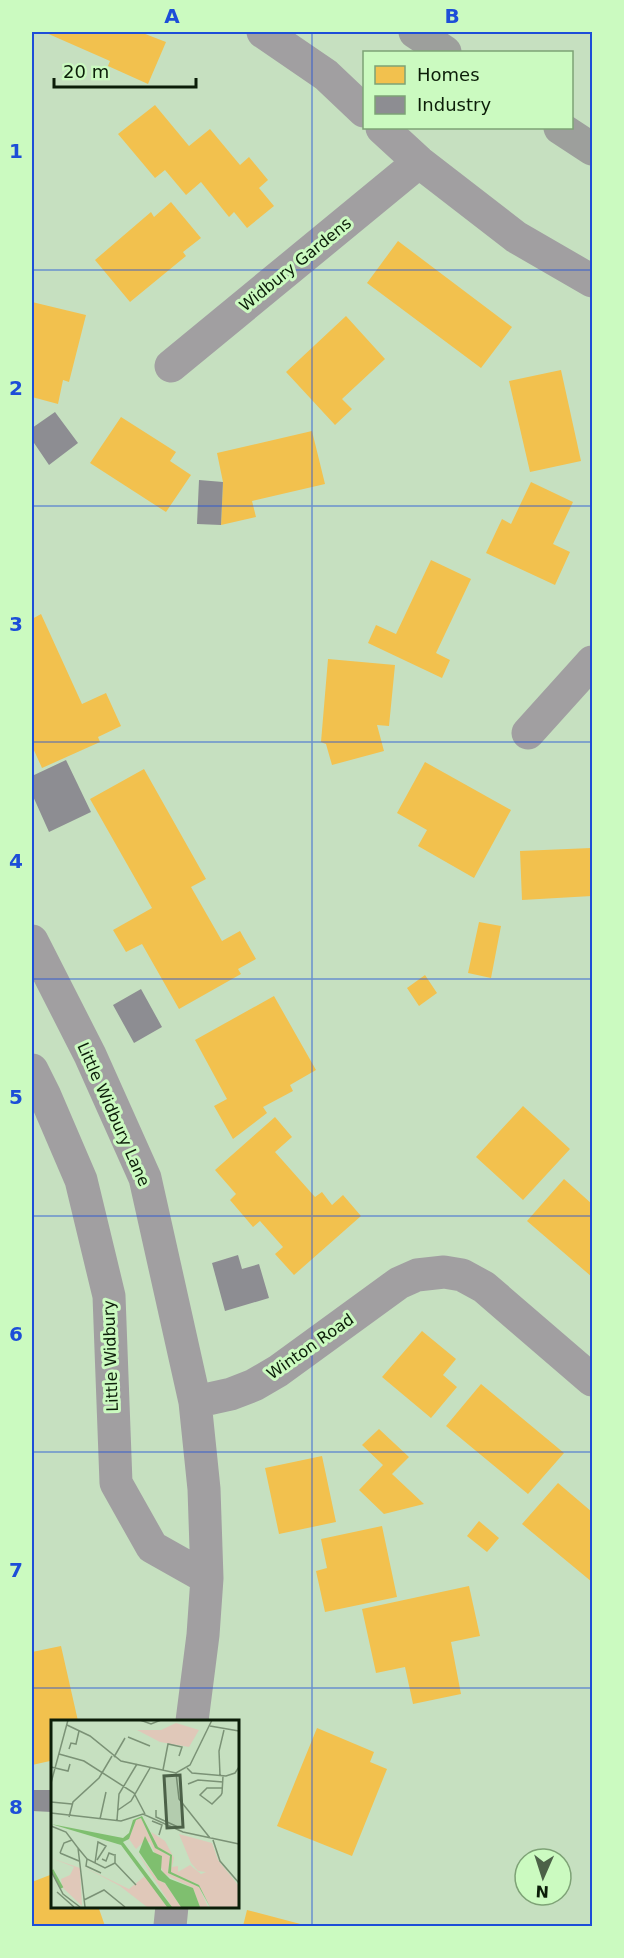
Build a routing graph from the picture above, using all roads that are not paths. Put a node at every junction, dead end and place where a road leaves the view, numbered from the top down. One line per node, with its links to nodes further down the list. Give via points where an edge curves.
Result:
1 (263, 32): 4 (street, via 326,75)
2 (415, 32): 3 (main road)
3 (444, 51)
4 (363, 110)
5 (383, 129): 8 (street)
6 (562, 129): 7 (main road)
7 (592, 149)
8 (419, 162): 9 (street, via 516,237); 10 (street, Widbury Gardens)
9 (592, 281)
10 (171, 366)
11 (592, 662): 12 (street)
12 (528, 733)
13 (32, 941): 16 (street, Little Widbury Lane, via 90,1055 145,1178)
14 (32, 1070): 17 (street, Little Widbury, via 81,1180 109,1296 116,1483 152,1547)
15 (592, 1380): 16 (street, Winton Road, via 484,1287 462,1275 444,1272 417,1275 399,1283 254,1385)
16 (195, 1402): 17 (street, via 204,1489)
17 (207, 1578): 18 (street)
18 (192, 1720)
19 (172, 1907): 20 (street)
20 (170, 1926)

